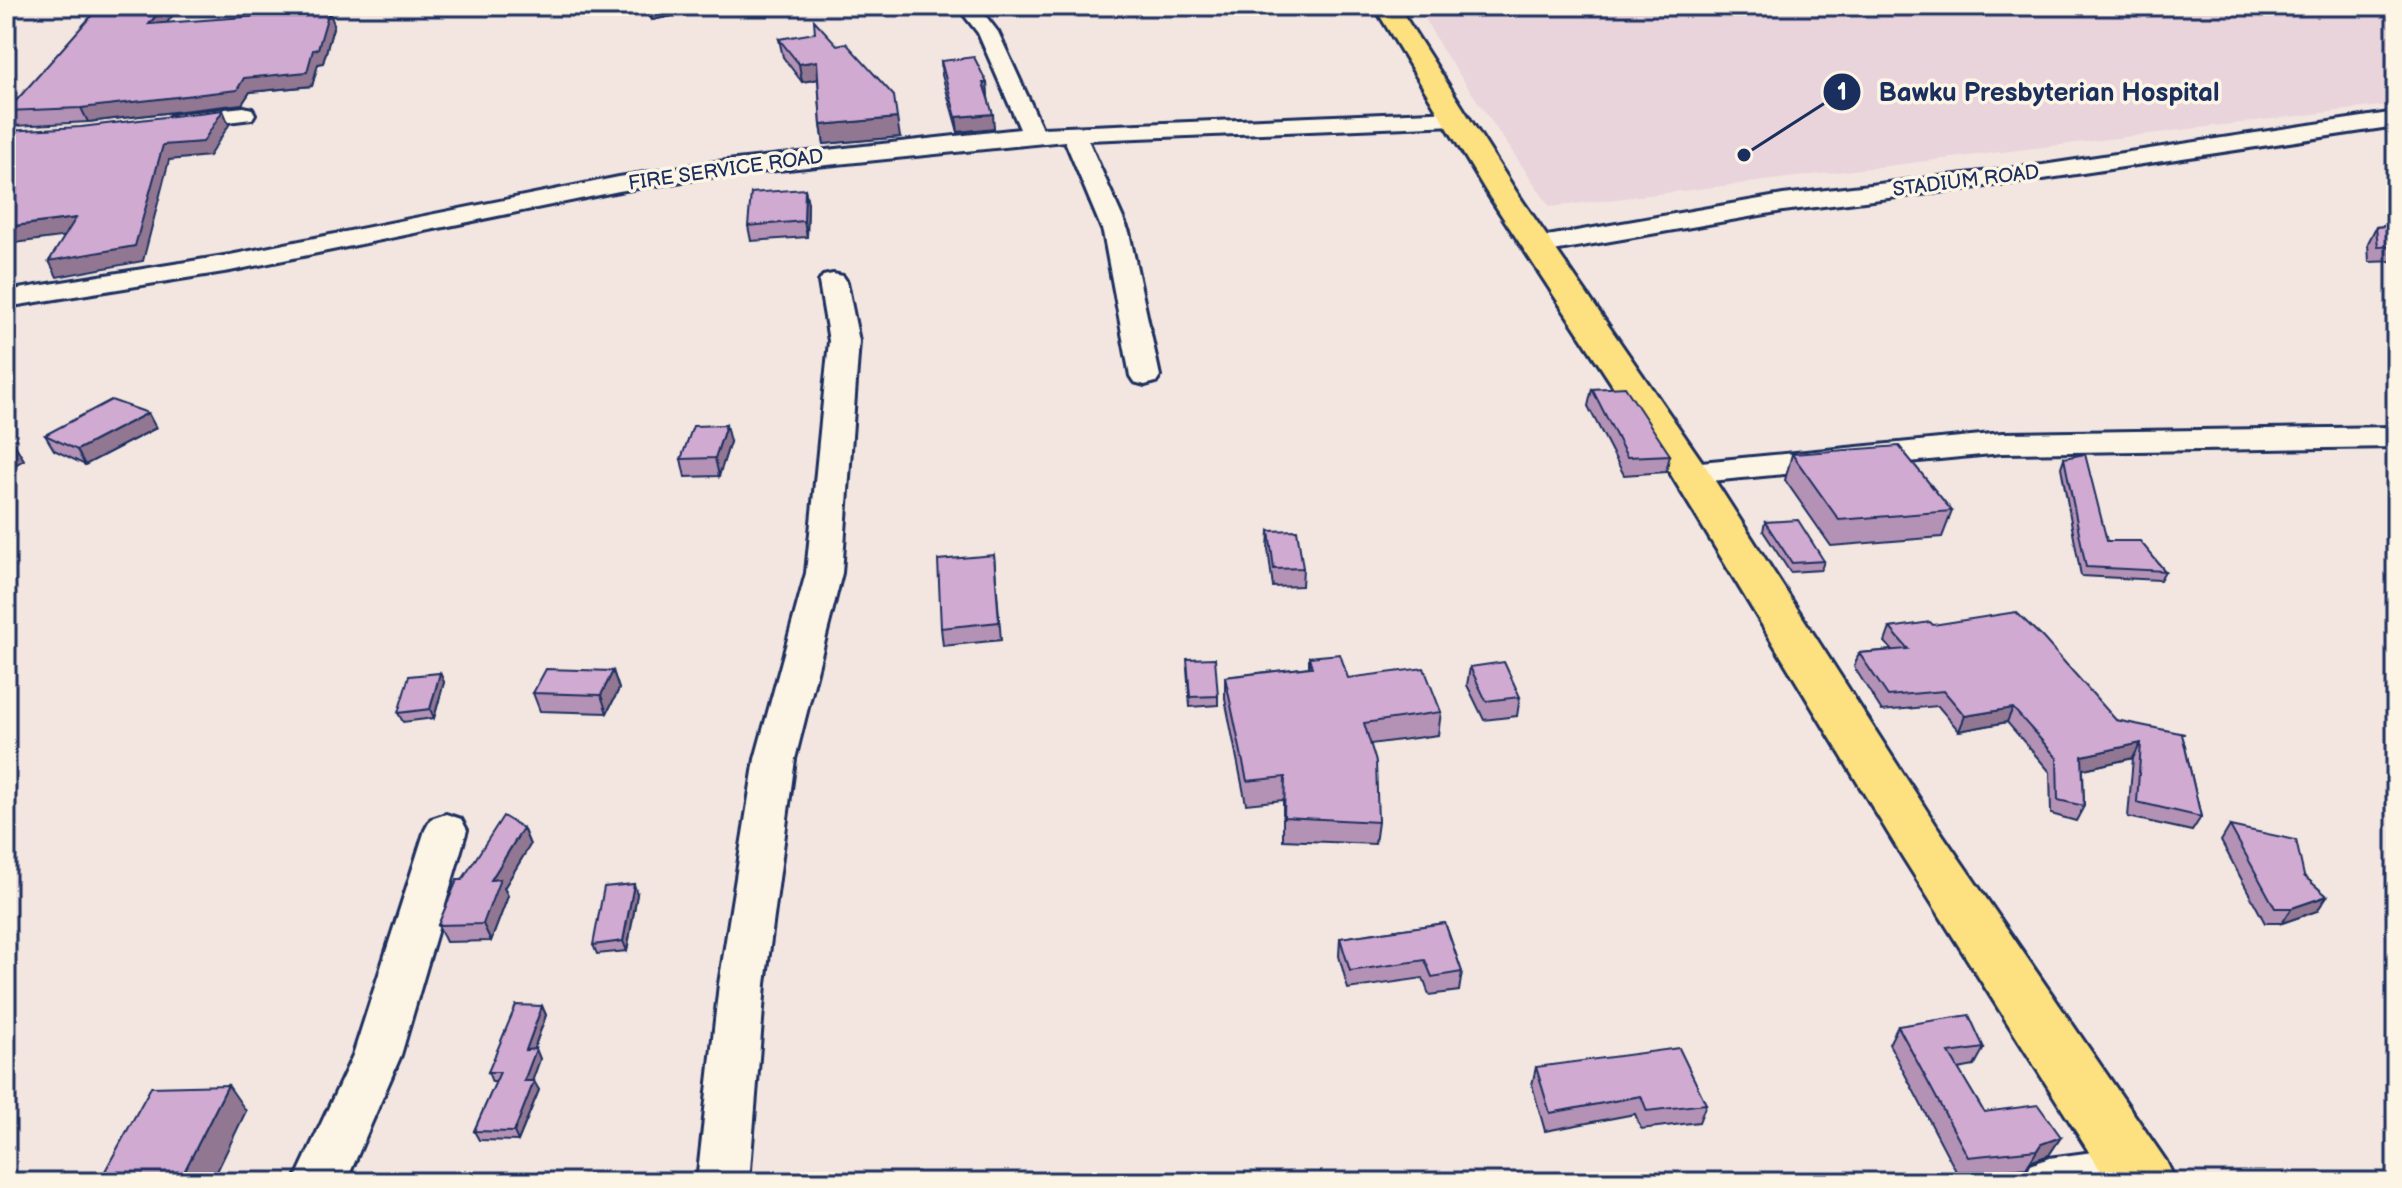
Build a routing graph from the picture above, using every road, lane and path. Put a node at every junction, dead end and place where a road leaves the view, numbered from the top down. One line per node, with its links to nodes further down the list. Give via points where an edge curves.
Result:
1 (967, 6): 8 (street, via 988,32)
2 (1386, 6): 4 (highway)
3 (244, 114): 6 (street)
4 (1456, 118): 7 (street, FIRE SERVICE ROAD); 9 (highway)
5 (2396, 119): 9 (street, STADIUM ROAD, via 2043,172 1783,203)
6 (150, 125)
7 (1073, 133): 8 (street, FIRE SERVICE ROAD); 12 (street, via 1116,232)
8 (1034, 135): 11 (street, FIRE SERVICE ROAD, via 663,176 230,263)
9 (1536, 246): 14 (highway)
10 (833, 282): 18 (street, via 844,341 824,573 775,759 742,984)
11 (6, 299)
12 (1145, 376)
13 (2396, 437): 14 (street, via 2002,443)
14 (1690, 473): 16 (highway, via 1920,842)
15 (446, 830): 17 (street, via 377,1055)
16 (2140, 1176): 19 (street)
17 (320, 1182)
18 (723, 1182)
19 (2049, 1182)

